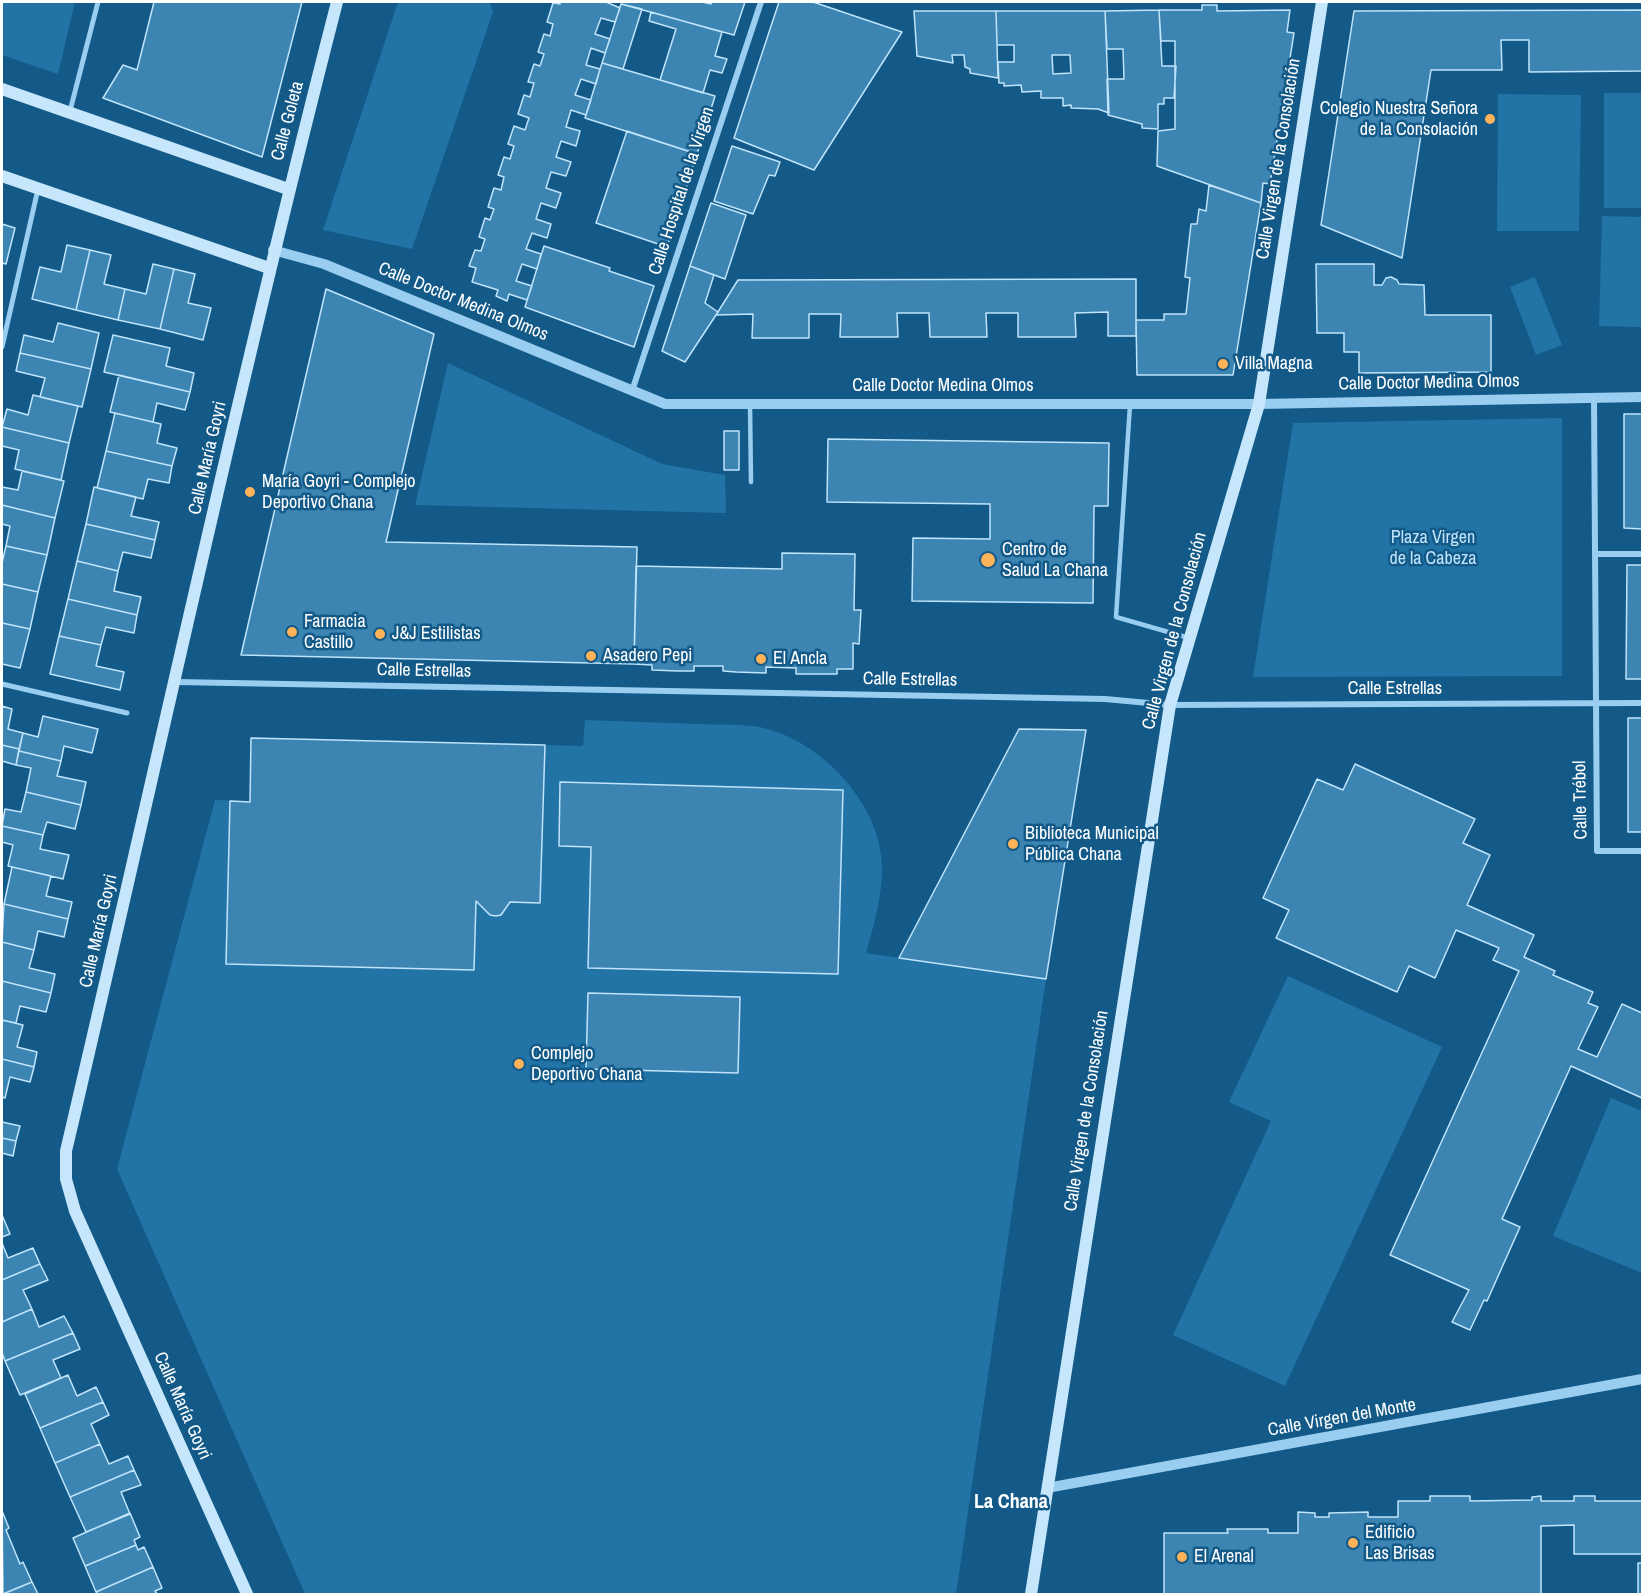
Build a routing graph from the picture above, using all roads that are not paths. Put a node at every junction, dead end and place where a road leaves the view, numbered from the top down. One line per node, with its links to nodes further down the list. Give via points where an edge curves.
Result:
1 (98, 2): 6 (street)
2 (337, 2): 9 (main road, Calle Goleta)
3 (761, 2): 13 (street, Calle Hospital de la Virgen)
4 (1322, 2): 17 (main road, Calle Virgen de la Consolación)
5 (2, 88): 6 (main road)
6 (69, 113): 9 (main road)
7 (2, 176): 8 (main road)
8 (38, 189): 11 (main road); 12 (street)
9 (288, 189): 10 (main road, Calle Goleta)
10 (273, 250): 11 (main road, Calle María Goyri); 13 (street, Calle Doctor Medina Olmos, via 324,264)
11 (269, 268): 23 (main road, Calle María Goyri)
12 (2, 347)
13 (632, 391): 18 (street, Calle Doctor Medina Olmos, via 665,405)
14 (1642, 397): 15 (street, Calle Doctor Medina Olmos)
15 (1594, 398): 17 (street, Calle Doctor Medina Olmos); 20 (street)
16 (1130, 404): 17 (street, Calle Doctor Medina Olmos); 18 (street, Calle Doctor Medina Olmos); 22 (lane, via 1116,616)
17 (1259, 404): 22 (main road, Calle Virgen de la Consolación)
18 (750, 405): 19 (lane)
19 (751, 482)
20 (1596, 554): 21 (street); 25 (street)
21 (1642, 554)
22 (1189, 638): 27 (main road, Calle Virgen de la Consolación)
23 (176, 682): 27 (street, Calle Estrellas, via 1105,699); 32 (main road, Calle María Goyri, via 66,1151 66,1179 75,1211)
24 (2, 684): 28 (street)
25 (1595, 703): 26 (street, Calle Estrellas); 27 (street, Calle Estrellas); 29 (street, Calle Trébol, via 1597,851)
26 (1642, 703)
27 (1170, 705): 31 (main road, Calle Virgen de la Consolación)
28 (127, 713)
29 (1642, 851)
30 (1642, 1379): 31 (street, Calle Virgen del Monte)
31 (1047, 1488): 33 (main road, Calle Virgen de la Consolación)
32 (247, 1594)
33 (1031, 1594)

